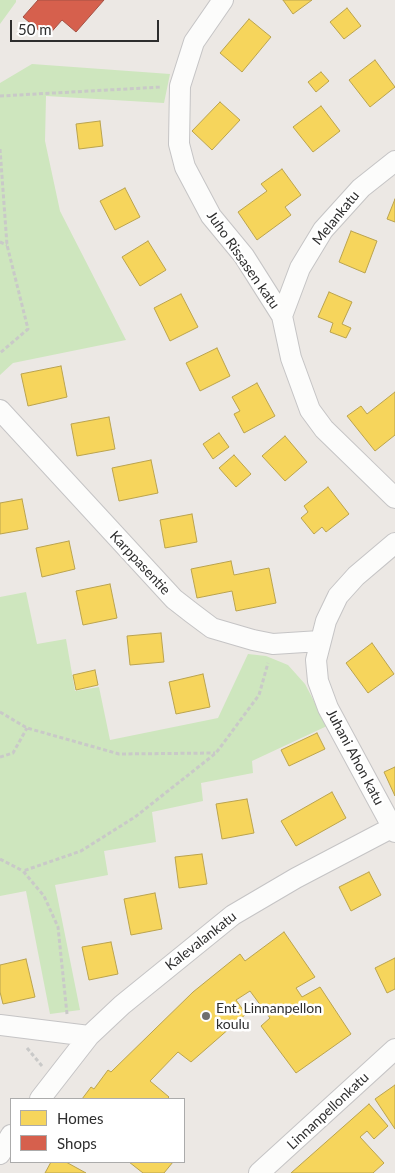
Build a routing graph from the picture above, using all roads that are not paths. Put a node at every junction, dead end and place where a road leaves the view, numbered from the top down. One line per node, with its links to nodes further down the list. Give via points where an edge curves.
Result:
1 (224, 0): 3 (street, Juho Rissasen katu, via 194,42 180,86 179,144 185,167 211,216 244,256)
2 (395, 161): 3 (street, Melankatu, via 361,188 323,230 300,268)
3 (282, 316): 5 (street, Juho Rissasen katu, via 310,410 324,429)
4 (0, 410): 7 (street, Karppasentie, via 174,599 212,628 273,644)
5 (395, 498)
6 (395, 543): 7 (street, Juhani Ahon katu, via 338,596)
7 (320, 641): 8 (street, Juhani Ahon katu, via 316,660 318,681 328,708)
8 (394, 828): 10 (street, Kalevalankatu, via 296,878 233,915 122,1005)
9 (5, 1025): 10 (street)
10 (79, 1035): 12 (street, Kalevalankatu, via 55,1080)
11 (395, 1049): 15 (street, Linnanpellonkatu)
12 (41, 1098)
13 (10, 1137): 14 (street)
14 (0, 1154)
15 (259, 1173)

